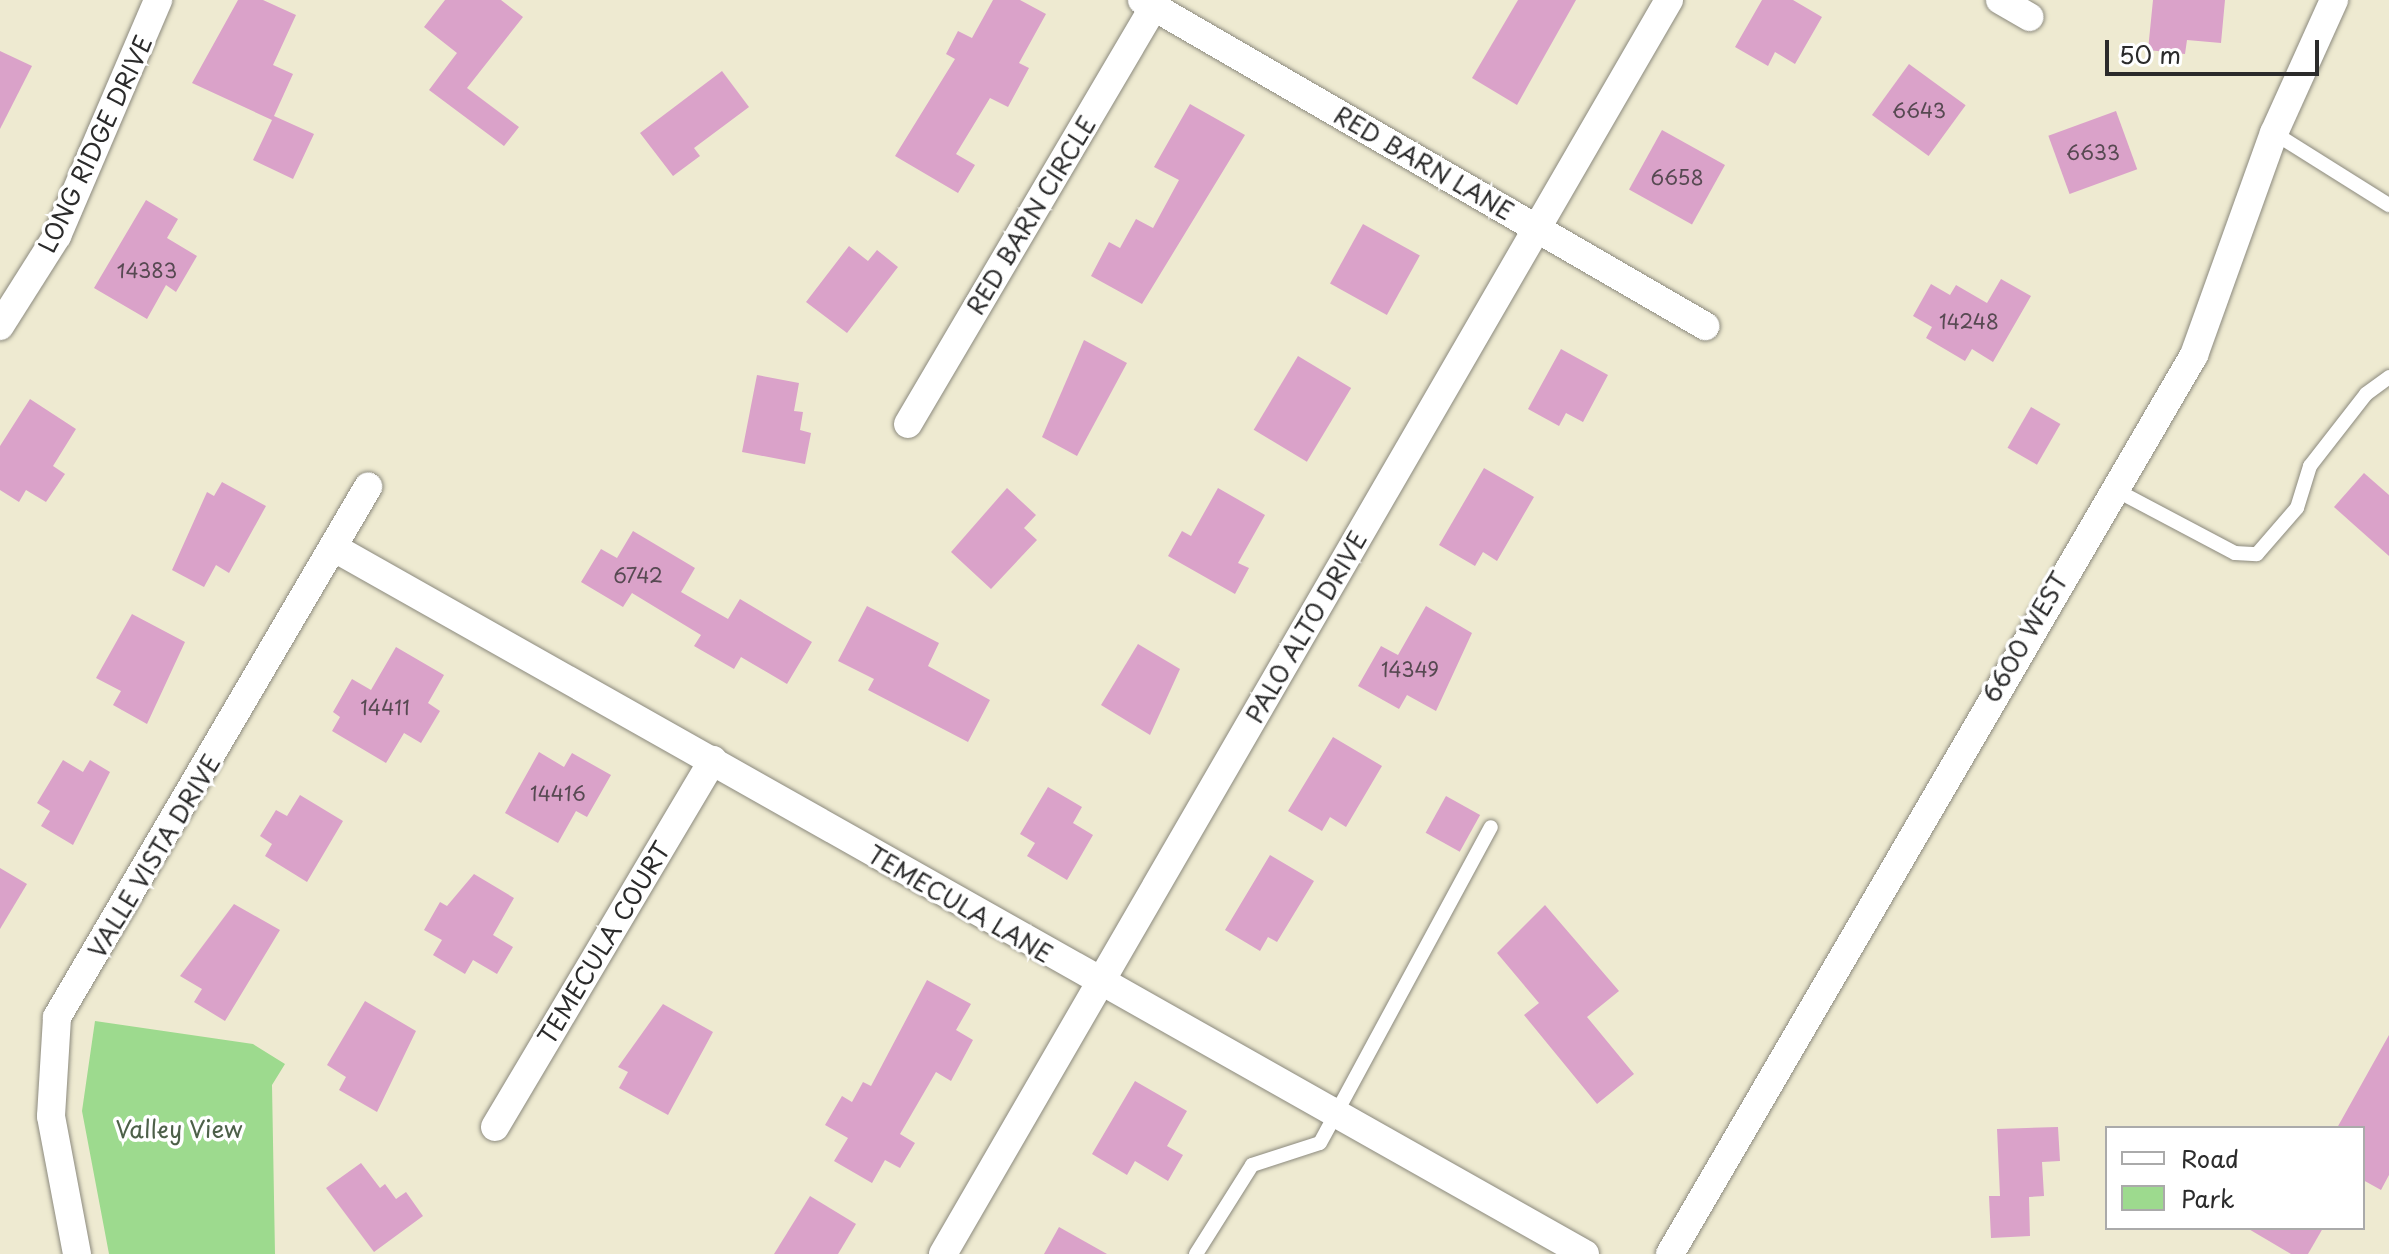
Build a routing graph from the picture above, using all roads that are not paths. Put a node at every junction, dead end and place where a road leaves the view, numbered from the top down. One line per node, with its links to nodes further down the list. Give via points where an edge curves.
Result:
1 (158, 0): 10 (street, LONG RIDGE DRIVE, via 57,236)
2 (1669, 0): 9 (street, PALO ALTO DRIVE)
3 (2000, 0): 6 (street)
4 (2334, 0): 7 (street, 6600 WEST)
5 (1148, 4): 9 (street, RED BARN LANE); 13 (street, RED BARN CIRCLE)
6 (2030, 17)
7 (2274, 133): 8 (lane); 15 (street, 6600 WEST, via 2213,318)
8 (2389, 205)
9 (1537, 228): 11 (street, RED BARN LANE); 19 (street, PALO ALTO DRIVE)
10 (0, 326)
11 (1705, 326)
12 (2389, 377): 15 (lane, via 2366,394 2310,466 2297,508 2257,554 2235,553)
13 (908, 424)
14 (368, 487): 16 (street, VALLE VISTA DRIVE)
15 (2112, 488): 26 (street, 6600 WEST)
16 (338, 550): 17 (street, TEMECULA LANE); 22 (street, VALLE VISTA DRIVE, via 57,1017 51,1116)
17 (713, 760): 19 (street, TEMECULA LANE); 21 (street, TEMECULA COURT)
18 (1491, 827): 20 (lane)
19 (1099, 984): 20 (street, TEMECULA LANE); 23 (street, PALO ALTO DRIVE)
20 (1333, 1113): 24 (lane, via 1320,1143 1252,1165); 25 (street, TEMECULA LANE)
21 (495, 1127)
22 (77, 1254)
23 (943, 1254)
24 (1196, 1254)
25 (1585, 1254)
26 (1670, 1254)

